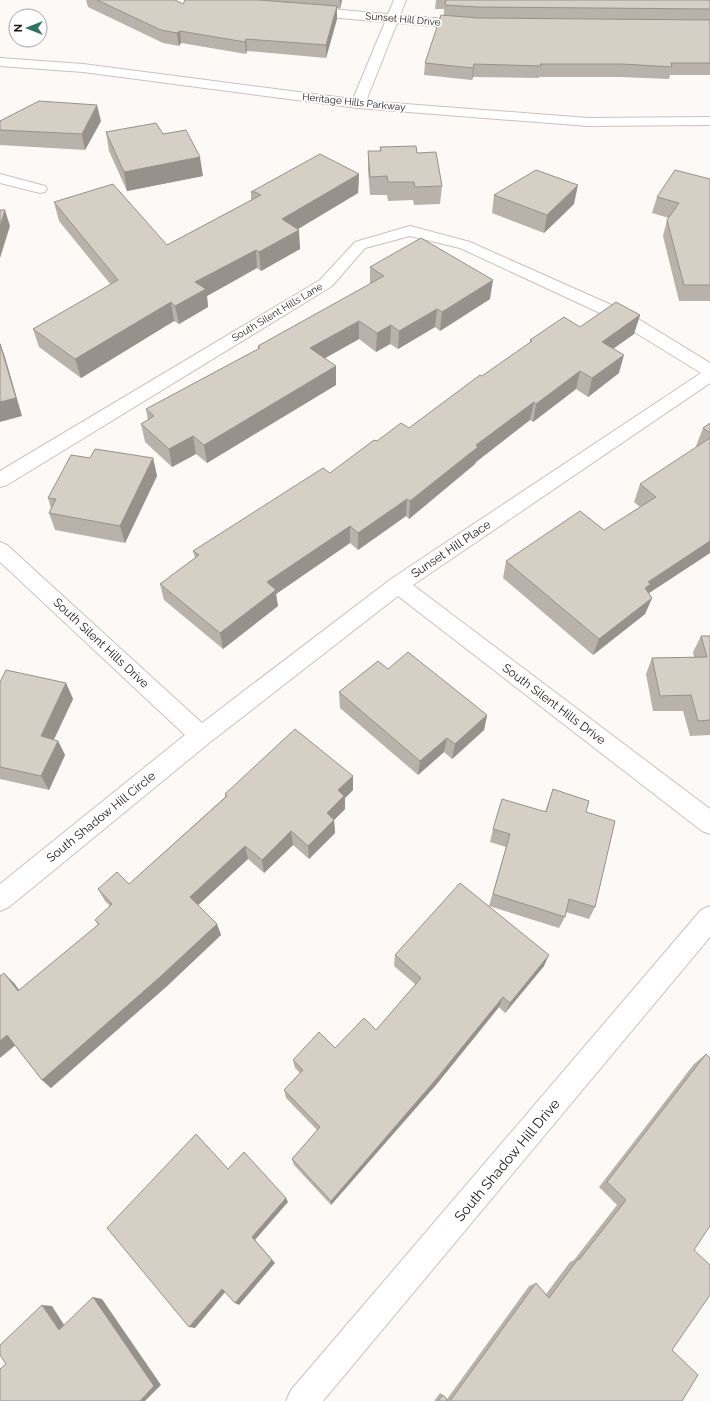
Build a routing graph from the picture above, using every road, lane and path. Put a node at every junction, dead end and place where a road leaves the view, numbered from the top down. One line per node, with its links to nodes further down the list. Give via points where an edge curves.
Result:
1 (400, 0): 3 (street)
2 (296, 10): 3 (street, Sunset Hill Drive)
3 (394, 18): 4 (street, Sunset Hill Drive); 6 (street)
4 (477, 25)
5 (0, 62): 6 (street, Heritage Hills Parkway, via 83,68)
6 (358, 104): 7 (street, Heritage Hills Parkway, via 588,122)
7 (710, 121)
8 (0, 178): 9 (street)
9 (40, 189)
10 (710, 371): 12 (street, South Silent Hills Lane, via 614,313 465,245 410,232 360,245 326,283)
11 (710, 375): 14 (street, Sunset Hill Place)
12 (0, 480)
13 (0, 550): 15 (street, South Silent Hills Drive)
14 (398, 585): 15 (street, Sunset Hill Place); 16 (street, South Silent Hills Drive)
15 (201, 736): 17 (street, South Shadow Hill Circle)
16 (710, 823)
17 (0, 899)
18 (710, 918): 19 (street, South Shadow Hill Drive)
19 (302, 1401)

